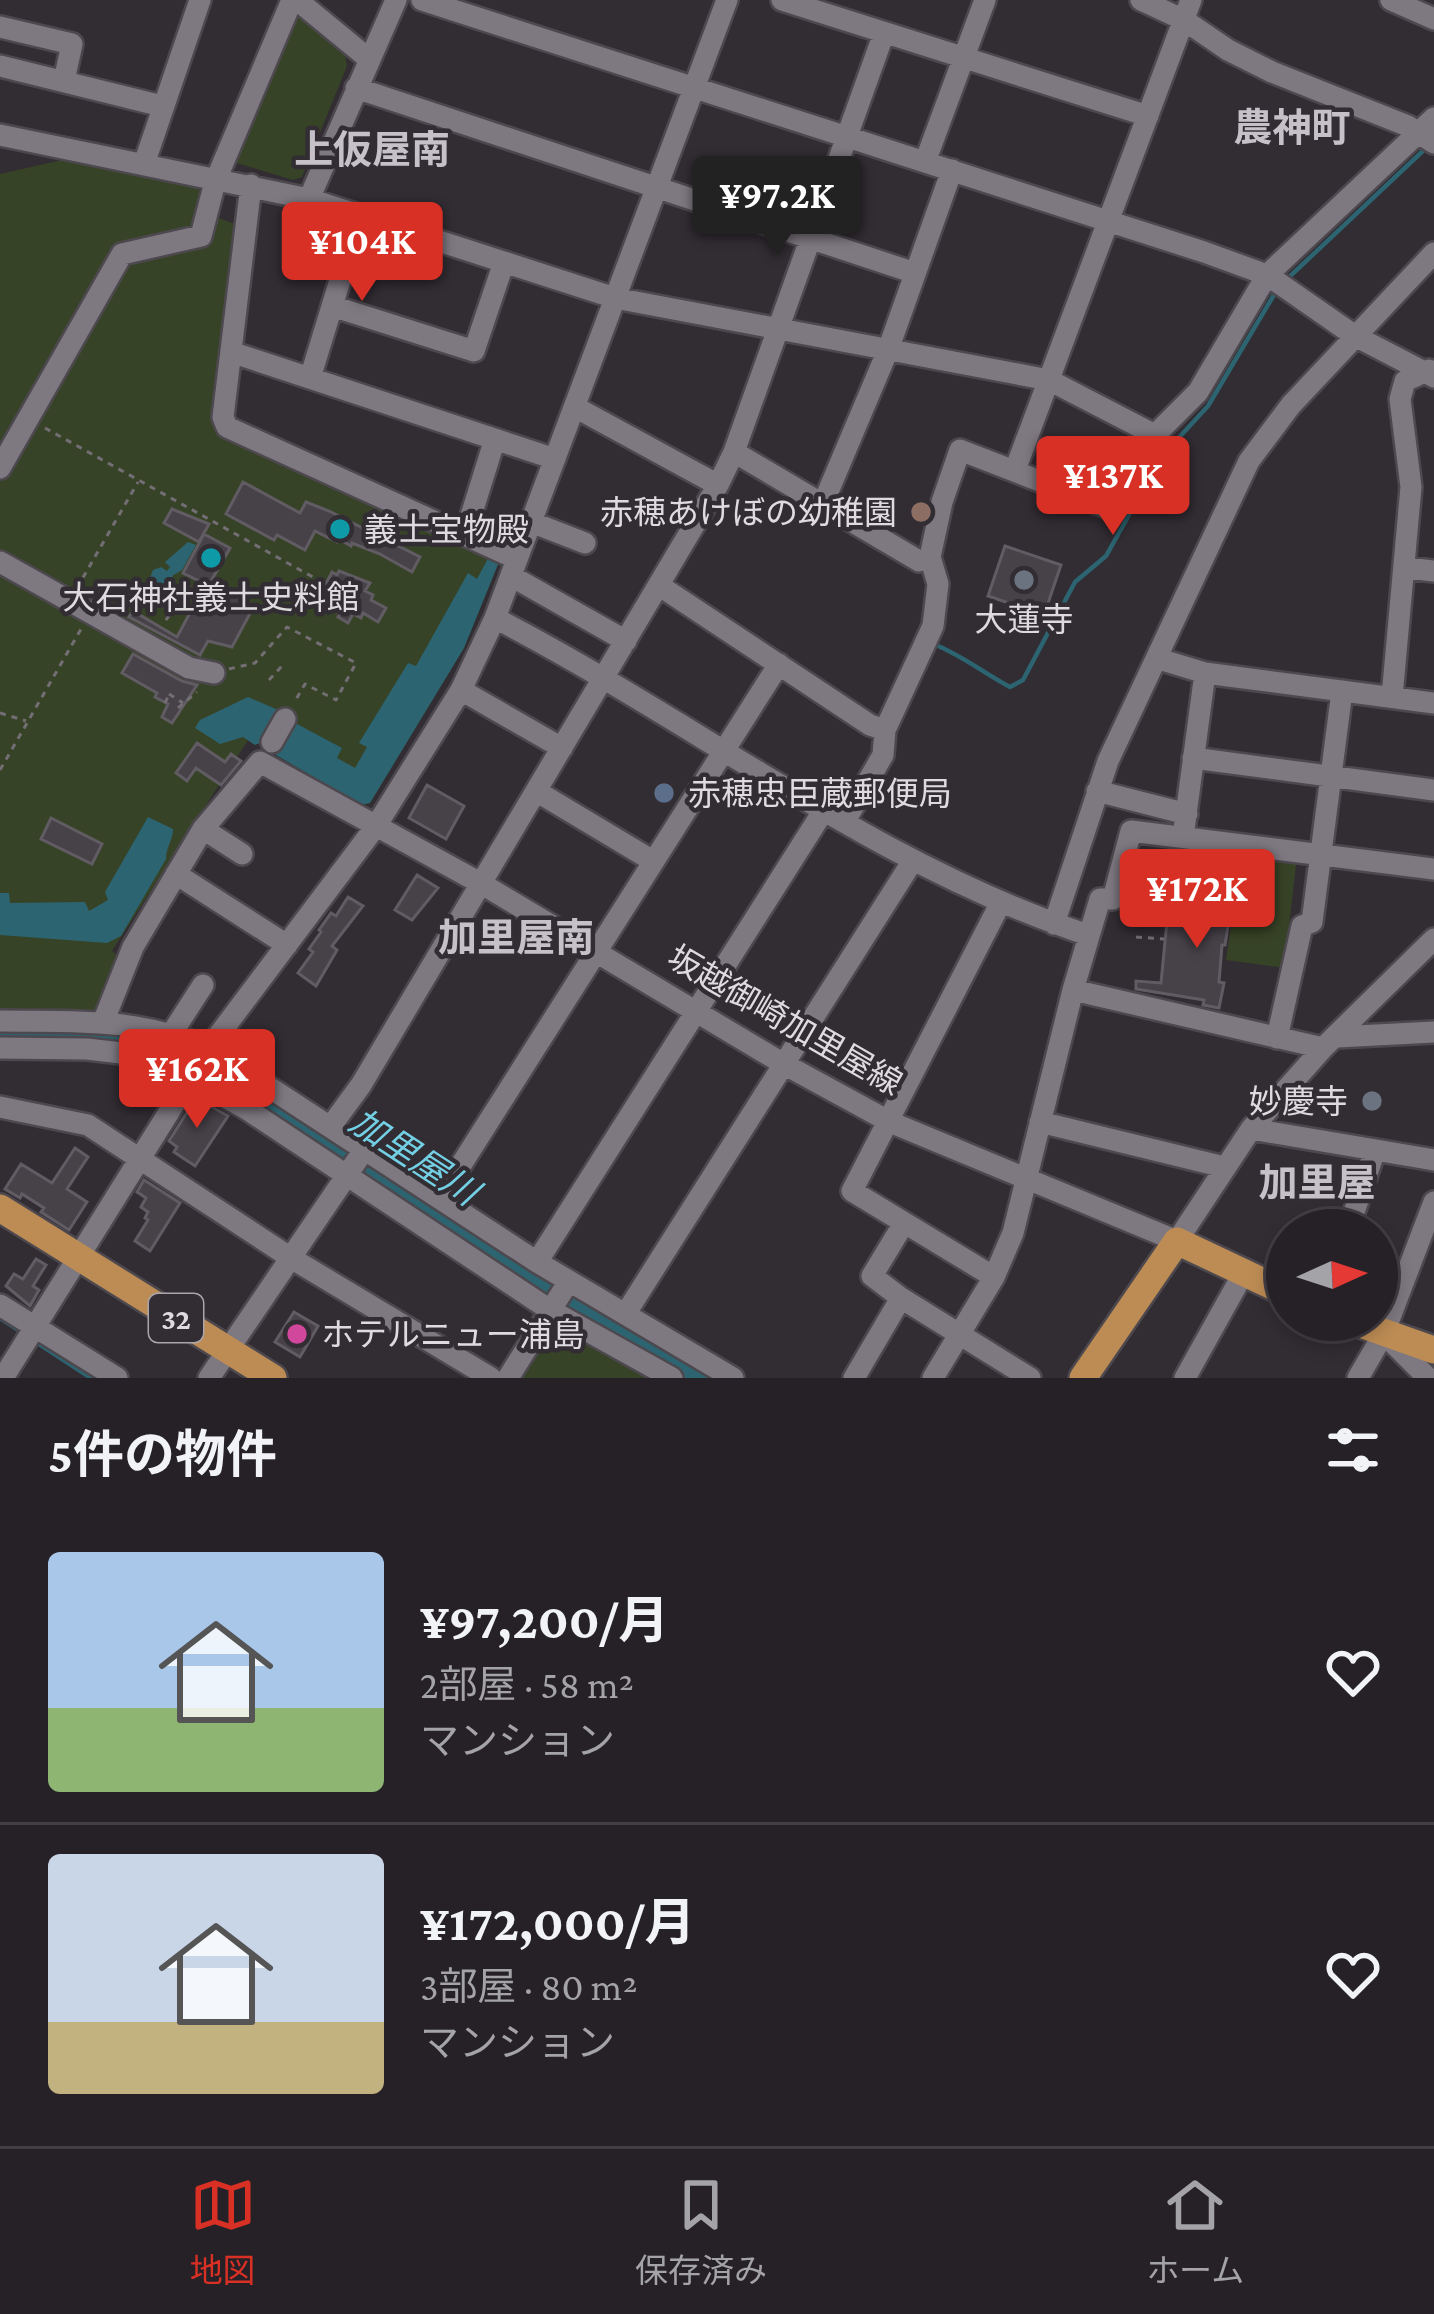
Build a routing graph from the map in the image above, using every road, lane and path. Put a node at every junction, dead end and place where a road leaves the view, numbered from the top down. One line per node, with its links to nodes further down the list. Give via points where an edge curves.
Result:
1 (200, 0): 20 (street)
2 (295, 0): 15 (street); 28 (street)
3 (396, 0): 15 (street)
4 (422, 0): 18 (street)
5 (727, 0): 18 (street)
6 (782, 0): 13 (street)
7 (986, 0): 14 (street)
8 (1142, 0): 10 (street)
9 (1390, 0): 11 (street)
10 (1187, 10): 21 (street); 22 (street, via 1228,50)
11 (1434, 19)
12 (0, 27): 17 (street, via 72,44)
13 (884, 32): 14 (street); 24 (street)
14 (961, 57): 21 (street); 25 (street)
15 (370, 60): 19 (street)
16 (0, 66): 17 (street)
17 (64, 81): 20 (street)
18 (694, 87): 24 (street); 30 (street)
19 (356, 88): 30 (street); 31 (street)
20 (162, 106): 26 (street)
21 (1148, 116): 33 (street)
22 (1429, 132): 38 (street)
23 (0, 134): 26 (street)
24 (846, 138): 25 (street); 34 (street)
25 (925, 162): 27 (street)
26 (144, 164): 28 (street)
27 (952, 170): 33 (street); 37 (street)
28 (215, 182): 29 (street); 49 (street, via 201,236 122,254)
29 (251, 185): 31 (street); 44 (street)
30 (655, 190): 34 (street); 39 (street)
31 (309, 200): 32 (street)
32 (360, 215): 36 (street); 40 (street)
33 (1108, 222): 38 (street); 47 (street)
34 (810, 238): 37 (street); 41 (street)
35 (1434, 253): 42 (street)
36 (504, 262): 39 (street); 40 (street, via 474,351)
37 (915, 273): 43 (street)
38 (1267, 275): 42 (street); 50 (street, via 1198,392)
39 (615, 298): 41 (street); 48 (street)
40 (332, 306): 46 (street)
41 (778, 328): 43 (street); 52 (street)
42 (1355, 336): 45 (street); 75 (street, via 1249,461)
43 (888, 350): 47 (street); 58 (street)
44 (231, 352): 46 (street); 60 (street, via 227,428)
45 (1431, 372): 65 (street, via 1406,381 1400,399 1412,487)
46 (311, 375): 51 (street)
47 (1048, 380): 50 (street); 55 (street)
48 (575, 407): 53 (street); 57 (street)
49 (28, 418): 54 (street); 56 (path)
50 (1155, 435): 55 (street, via 1114,510)
51 (496, 440): 53 (street); 60 (street)
52 (734, 452): 57 (street); 58 (street)
53 (555, 459): 59 (street)
54 (0, 468)
55 (1015, 470): 62 (street, via 960,450)
56 (139, 480): 68 (path); 70 (path)
57 (718, 484): 69 (street)
58 (822, 506): 62 (street, via 919,561)
59 (532, 522): 61 (street); 64 (street)
60 (465, 535): 64 (street)
61 (585, 543)
62 (930, 557): 93 (street, via 938,584 933,626)
63 (0, 562): 70 (street)
64 (514, 567): 72 (street); 74 (street)
65 (1407, 568): 66 (street); 85 (street)
66 (1434, 571)
67 (193, 581): 73 (path)
68 (320, 581)
69 (660, 586): 74 (street); 76 (street)
70 (70, 600): 71 (street)
71 (91, 612): 78 (street, via 189,668); 92 (path)
72 (495, 618): 80 (street); 82 (street)
73 (166, 620)
74 (626, 641): 80 (street)
75 (1159, 659): 79 (street); 102 (street)
76 (779, 664): 93 (street); 96 (street)
77 (282, 666): 81 (path)
78 (214, 673): 90 (path, via 256,662 287,627 356,663 335,700 305,684)
79 (1205, 673): 83 (street); 97 (street)
80 (604, 676): 95 (street); 96 (street)
81 (268, 680)
82 (461, 690): 95 (street); 105 (street)
83 (1342, 691): 85 (street); 99 (street)
84 (197, 692): 87 (path)
85 (1392, 697): 88 (street)
86 (165, 703): 87 (path, via 170,693)
87 (184, 704): 89 (path)
88 (1434, 704)
89 (178, 708)
90 (290, 710): 94 (street)
91 (0, 712): 92 (path)
92 (28, 722): 98 (path)
93 (885, 730): 104 (street, via 883,755)
94 (272, 742)
95 (562, 748): 101 (street)
96 (724, 750): 103 (street); 110 (street)
97 (1193, 758): 99 (street); 106 (street)
98 (0, 770)
99 (1330, 777): 100 (street); 109 (street)
100 (1434, 790)
101 (536, 791): 110 (street); 114 (street)
102 (1097, 791): 106 (street); 116 (street)
103 (824, 810): 104 (street); 125 (street)
104 (845, 821): 111 (street)
105 (376, 826): 107 (street, 坂越御崎加里屋線, via 260,762); 114 (street, 坂越御崎加里屋線); 121 (street)
106 (1185, 826): 109 (street); 117 (street, via 1131,831 1113,899 1100,898)
107 (203, 829): 108 (street); 113 (street)
108 (242, 854)
109 (1321, 854): 112 (street); 130 (street, via 1312,922 1303,926)
110 (652, 861): 122 (street)
111 (912, 862): 115 (street); 134 (street)
112 (1434, 869)
113 (176, 874): 121 (street); 126 (street, via 133,947)
114 (482, 884): 122 (street, 坂越御崎加里屋線); 139 (street)
115 (1000, 904): 116 (street); 137 (street)
116 (1054, 924): 117 (street)
117 (1088, 935): 124 (street)
118 (1136, 937): 119 (path)
119 (1164, 939)
120 (1434, 940): 131 (street)
121 (287, 945): 133 (street)
122 (595, 953): 125 (street, 坂越御崎加里屋線); 148 (street)
123 (203, 985): 129 (street)
124 (1073, 990): 130 (street); 138 (street)
125 (698, 1014): 134 (street, 坂越御崎加里屋線); 156 (street)
126 (104, 1020): 127 (street); 129 (street)
127 (0, 1021)
128 (1434, 1032): 131 (street)
129 (172, 1033): 133 (street)
130 (1277, 1038): 131 (street)
131 (1330, 1043): 140 (street)
132 (0, 1048): 135 (street, via 147,1056)
133 (208, 1051): 135 (street); 139 (street)
134 (782, 1064): 137 (street, 坂越御崎加里屋線); 165 (street)
135 (192, 1076): 143 (street); 146 (street)
136 (0, 1107): 143 (street, via 88,1125)
137 (890, 1122): 147 (street, 坂越御崎加里屋線); 152 (street, via 852,1191)
138 (1040, 1122): 145 (street); 147 (street)
139 (331, 1126): 141 (street)
140 (1251, 1129): 142 (street); 145 (street)
141 (364, 1150): 146 (street); 148 (street)
142 (1375, 1150): 144 (street); 151 (street)
143 (138, 1160): 154 (street); 155 (street)
144 (1434, 1160)
145 (1224, 1167): 153 (street)
146 (346, 1177): 155 (street); 164 (street)
147 (1028, 1180): 153 (street, 坂越御崎加里屋線); 158 (street)
148 (440, 1198): 156 (street)
149 (1434, 1202): 161 (street)
150 (0, 1208): 154 (main road, 32)
151 (1355, 1209)
152 (904, 1223): 158 (street); 162 (street, via 872,1276)
153 (1177, 1241): 157 (main road, 坂越御崎加里屋線); 185 (main road)
154 (80, 1257): 166 (street); 171 (main road, 32)
155 (291, 1258): 171 (street); 178 (street)
156 (537, 1262): 159 (street)
157 (1243, 1274): 160 (main road, 坂越御崎加里屋線); 173 (street)
158 (994, 1277): 167 (street)
159 (569, 1281): 164 (street); 165 (street)
160 (1266, 1284)
161 (1398, 1296)
162 (902, 1298): 167 (street); 182 (street)
163 (0, 1304): 166 (street)
164 (550, 1310): 179 (street); 180 (street)
165 (626, 1313): 181 (street)
166 (31, 1332): 174 (street); 175 (street)
167 (959, 1334): 183 (street); 184 (street)
168 (1398, 1338): 172 (main road)
169 (1379, 1341): 186 (street)
170 (1392, 1341): 187 (street)
171 (227, 1349): 176 (street); 177 (main road, 32)
172 (1434, 1350)
173 (1193, 1375)
174 (3, 1378)
175 (117, 1378)
176 (208, 1378)
177 (273, 1378)
178 (491, 1378)
179 (508, 1378)
180 (672, 1378)
181 (733, 1378)
182 (854, 1378)
183 (933, 1378)
184 (1030, 1378)
185 (1083, 1378)
186 (1358, 1378)
187 (1428, 1378)

